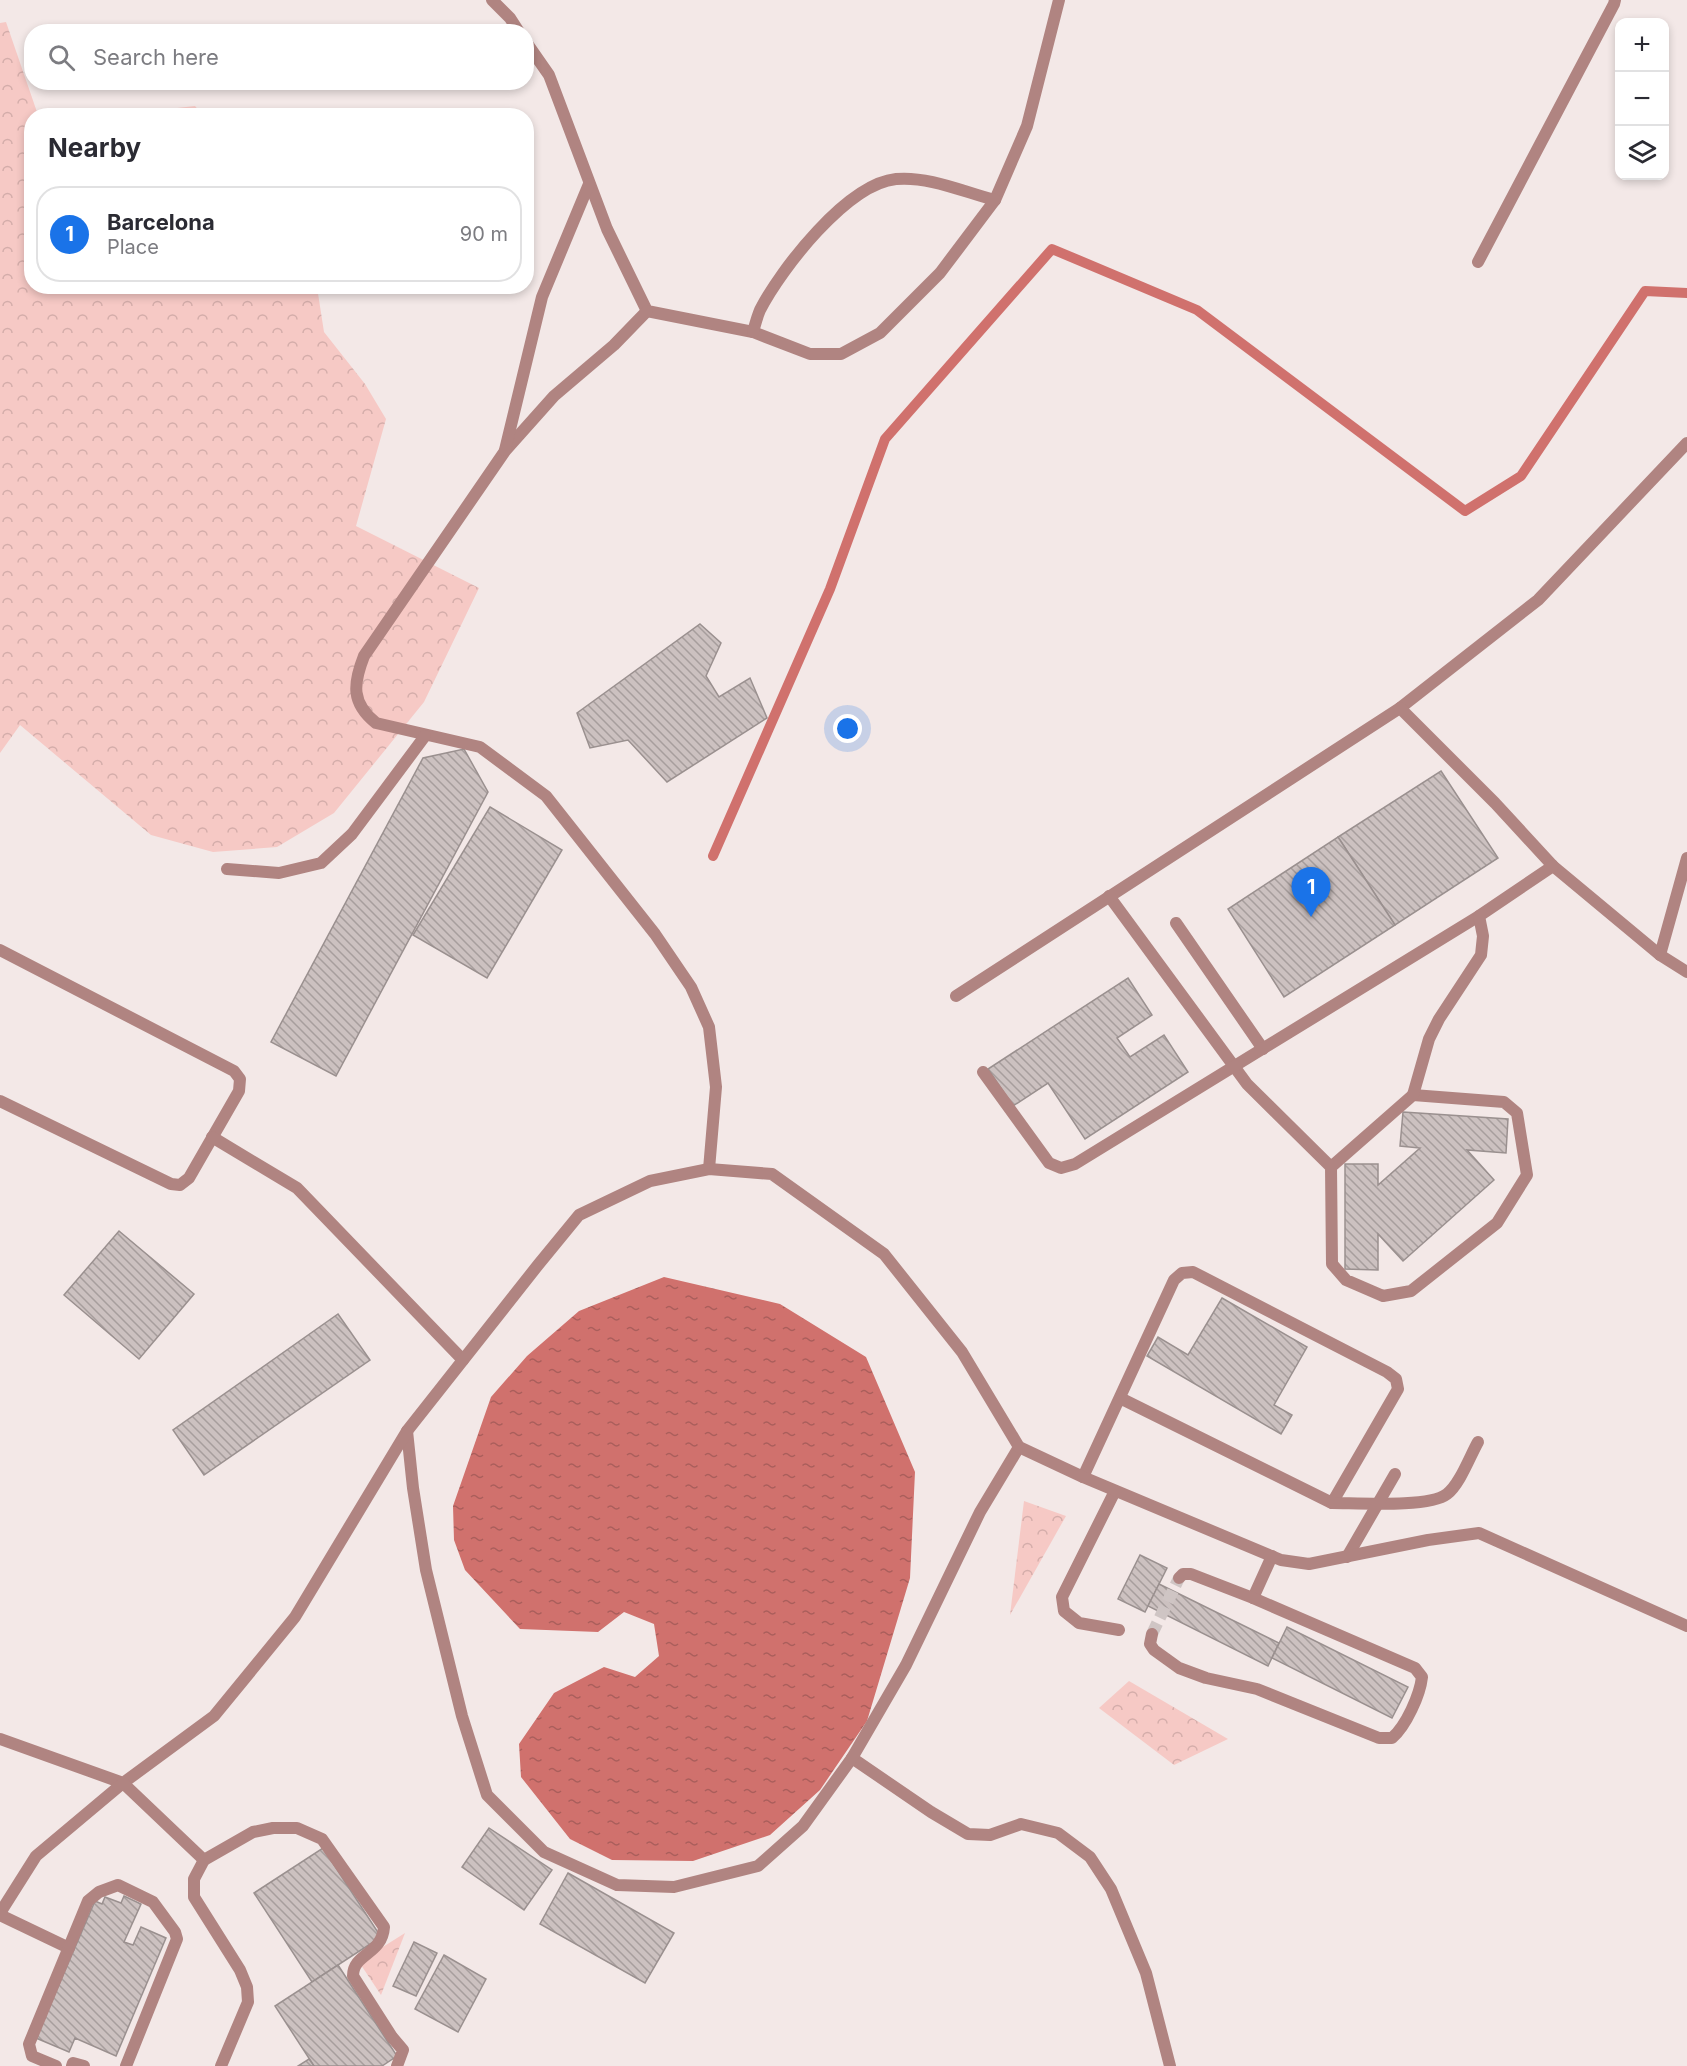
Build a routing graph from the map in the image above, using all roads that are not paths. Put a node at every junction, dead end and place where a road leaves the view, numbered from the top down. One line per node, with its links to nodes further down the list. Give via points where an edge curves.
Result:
1 (492, 0): 4 (street)
2 (1059, 0): 7 (street, via 1027,126)
3 (1615, 0): 8 (street)
4 (514, 24)
5 (534, 53): 6 (street, via 549,75)
6 (589, 184): 9 (street); 12 (street, via 542,297)
7 (995, 200): 10 (street, via 940,273 880,333 841,354 810,354); 10 (street, via 922,180 895,179 869,187 828,220 787,267 759,312)
8 (1478, 262)
9 (647, 311): 10 (street); 12 (street, via 554,396)
10 (753, 332)
11 (1687, 443): 13 (street, via 1538,600)
12 (505, 451): 14 (street, via 364,656 357,674 356,693 363,712 376,723)
13 (1401, 708): 16 (street); 18 (street)
14 (425, 736): 17 (street, via 352,834 321,863 279,873); 32 (street, via 480,747 546,796 655,934 691,987 709,1027 716,1087)
15 (1687, 858): 22 (street)
16 (1553, 866): 19 (street); 22 (street)
17 (227, 869)
18 (1109, 896): 24 (street); 26 (street)
19 (1479, 916): 25 (street); 28 (street, via 1481,955 1429,1039)
20 (1176, 923): 25 (street)
21 (0, 950): 30 (street, via 234,1071 240,1079 239,1091)
22 (1660, 955): 23 (street)
23 (1687, 972)
24 (956, 996)
25 (1263, 1049): 26 (street)
26 (1234, 1066): 27 (street, via 1062,1168 1049,1163); 31 (street, via 1247,1084)
27 (983, 1072)
28 (1413, 1095): 31 (street); 31 (street, via 1504,1102 1517,1113 1527,1175 1497,1223 1411,1291 1383,1296 1346,1281 1332,1264)
29 (0, 1101): 30 (street, via 171,1184 180,1185 189,1178)
30 (212, 1137): 33 (street, via 297,1188)
31 (1331, 1167)
32 (709, 1170): 33 (street, via 650,1181 579,1215); 37 (street, via 772,1174 884,1254 962,1352)
33 (463, 1360): 35 (street)
34 (1119, 1398): 39 (street); 41 (street); 41 (street, via 1174,1280 1182,1273 1193,1272 1396,1379 1398,1389)
35 (407, 1431): 51 (street, via 426,1570 462,1716 487,1795 543,1852 617,1885 674,1887 758,1866 803,1826); 52 (street, via 296,1617 214,1716)
36 (1478, 1442): 42 (street, via 1446,1495 1422,1502)
37 (1019, 1447): 39 (street); 51 (street, via 980,1512 906,1665)
38 (1395, 1474): 42 (street)
39 (1083, 1477): 40 (street)
40 (1115, 1491): 43 (street); 48 (street, via 1062,1597 1064,1611 1078,1623)
41 (1332, 1503): 42 (street)
42 (1378, 1503): 44 (street)
43 (1272, 1556): 44 (street, via 1309,1564); 46 (street)
44 (1347, 1557): 47 (street, via 1479,1533)
45 (1179, 1578): 46 (street, via 1191,1574)
46 (1253, 1598): 49 (street, via 1415,1668 1422,1677 1421,1686 1401,1730 1392,1738 1379,1738 1257,1689 1179,1668 1154,1650 1150,1644)
47 (1687, 1626)
48 (1119, 1630)
49 (1152, 1634)
50 (0, 1739): 52 (street)
51 (852, 1758): 63 (street, via 968,1834 990,1836 1021,1824 1058,1833 1090,1857 1111,1889 1146,1973)
52 (123, 1783): 53 (street); 54 (street, via 36,1856)
53 (204, 1860): 61 (street, via 194,1879 194,1897 247,1987 248,2002); 62 (street, via 253,1833 273,1828 297,1828 321,1839 384,1927 378,1946 355,1964 352,1976 403,2050)
54 (5, 1895): 55 (street)
55 (0, 1914): 56 (street)
56 (69, 1948): 57 (street, via 29,2044 32,2056); 60 (street, via 88,1901 118,1885 153,1902 175,1932 176,1945)
57 (56, 2066)
58 (72, 2066): 59 (street)
59 (84, 2066)
60 (126, 2066)
61 (221, 2066)
62 (397, 2066)
63 (1170, 2066)

